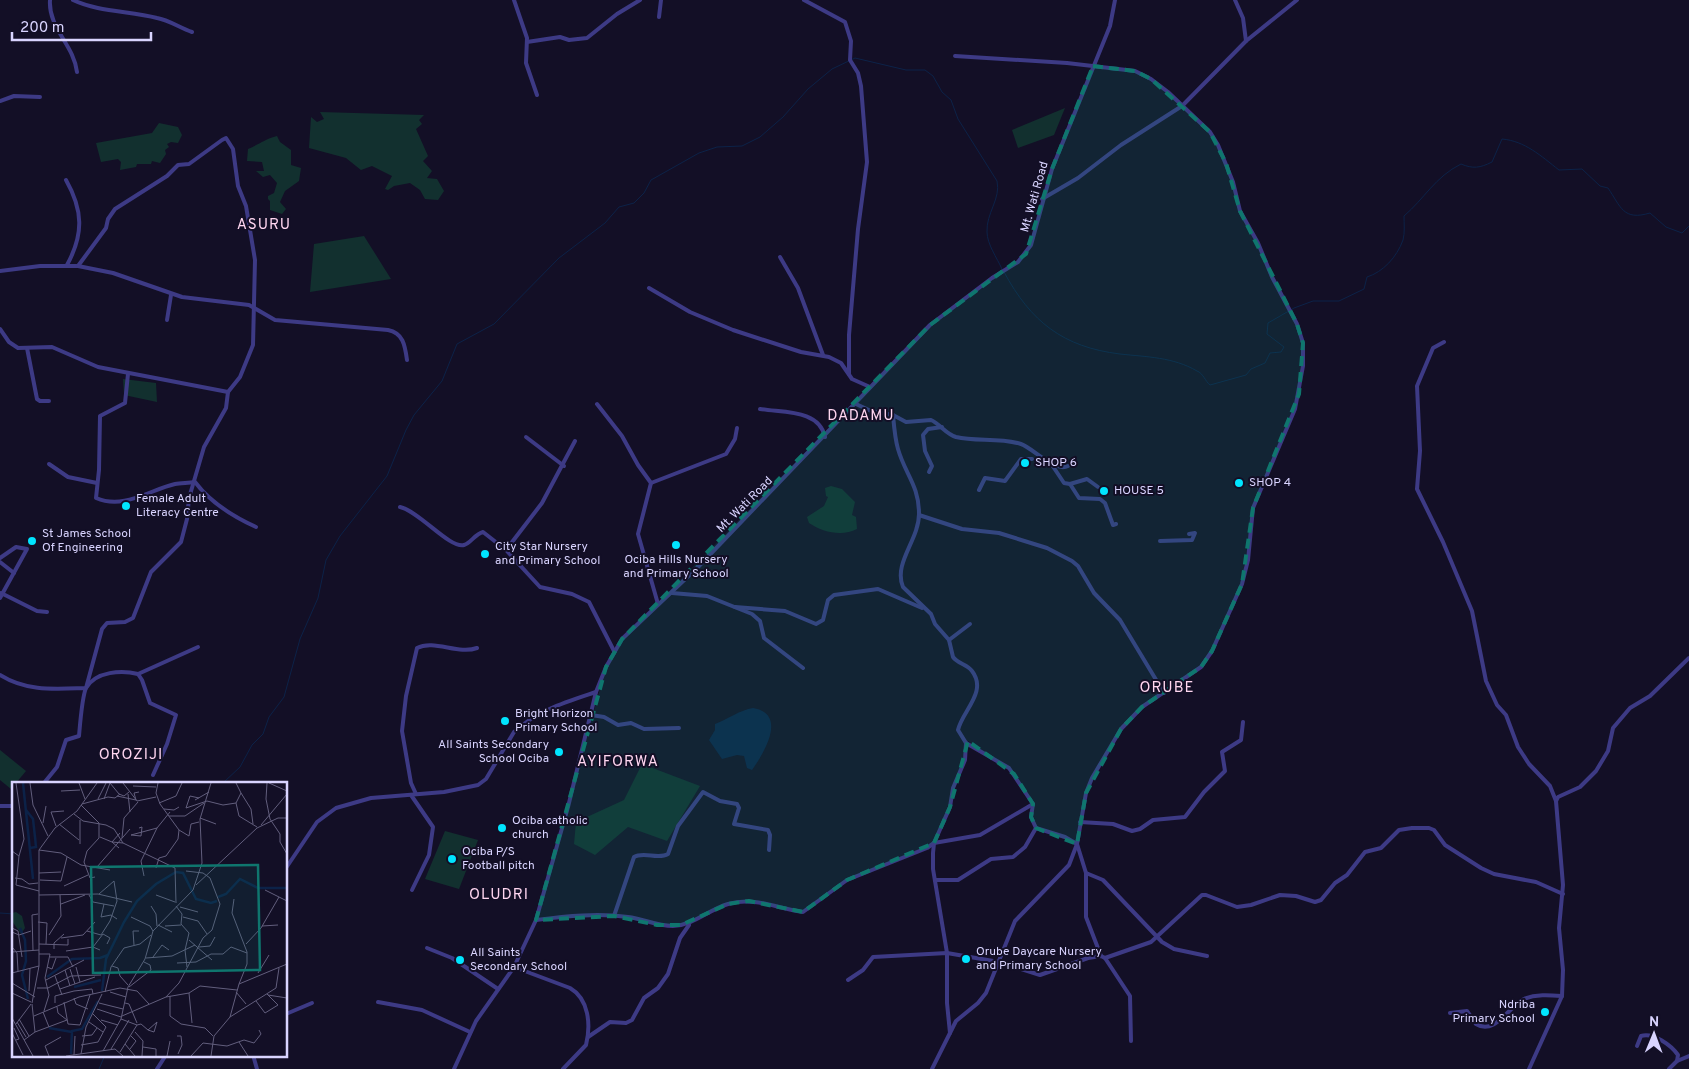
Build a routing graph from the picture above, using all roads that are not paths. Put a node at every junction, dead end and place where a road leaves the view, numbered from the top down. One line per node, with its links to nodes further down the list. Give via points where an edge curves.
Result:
1 (50, 0): 16 (street, via 51,18 70,51)
2 (73, 0): 11 (street, via 159,18)
3 (514, 0): 13 (street)
4 (640, 0): 13 (street, via 587,38 568,40 560,37)
5 (661, 0): 10 (street)
6 (804, 0): 37 (street, via 845,22 851,41 850,60 858,73 860,86 867,162 858,223)
7 (1116, 0): 15 (street, Mt. Wati Road, via 1110,26)
8 (1235, 0): 12 (street, via 1243,18)
9 (1296, 0): 12 (street)
10 (658, 17)
11 (192, 32)
12 (1246, 41): 20 (street)
13 (527, 42): 17 (street, via 526,63)
14 (955, 56): 15 (street)
15 (1093, 66): 20 (street, via 1145,75); 22 (street, Mt. Wati Road)
16 (76, 72)
17 (537, 95)
18 (40, 97): 19 (street, via 14,96)
19 (0, 102)
20 (1182, 106): 22 (street); 90 (street, via 1210,132 1218,145 1233,182 1240,211 1295,318 1303,343 1303,366 1295,409 1253,508 1248,560 1239,592 1208,658)
21 (66, 180): 24 (street, via 79,211 78,242)
22 (1042, 199): 38 (street, Mt. Wati Road, via 1026,254 944,313)
23 (780, 257): 34 (street, via 801,295)
24 (66, 265): 25 (street); 26 (street)
25 (78, 266): 28 (street, via 121,276); 29 (street, via 116,209 170,174 178,165 189,164 226,138 233,149 238,186 246,206 256,273)
26 (0, 271)
27 (650, 288): 34 (street, via 690,312 733,330 801,352)
28 (171, 295): 29 (street); 30 (street)
29 (255, 308): 35 (street, via 275,320 395,331 404,342); 39 (street, via 253,345 240,377)
30 (167, 320)
31 (0, 329): 33 (street, via 12,346)
32 (1444, 342): 98 (street, via 1433,348 1417,386 1420,452 1417,488 1472,611 1486,681 1497,705 1506,715 1518,747 1550,786)
33 (26, 348): 36 (street, via 52,347 90,364); 40 (street, via 37,398)
34 (823, 355): 37 (street, via 841,363)
35 (406, 360)
36 (128, 374): 39 (street); 59 (street, via 125,403 100,416)
37 (849, 374): 38 (street, via 852,379)
38 (870, 387): 42 (street, Mt. Wati Road)
39 (228, 392): 57 (street, via 228,403 204,447)
40 (49, 401)
41 (597, 404): 58 (street)
42 (856, 404): 44 (street, via 870,411); 48 (street, Mt. Wati Road)
43 (760, 409): 48 (street, via 810,416 821,425)
44 (893, 415): 45 (street, via 906,422 931,420); 64 (street, via 897,448 915,485)
45 (942, 427): 50 (street, via 960,438 994,438 1021,444); 56 (street, via 928,429 923,435 925,451 932,466)
46 (737, 428): 58 (street, via 726,454)
47 (526, 437): 54 (street)
48 (825, 437): 73 (street, Mt. Wati Road)
49 (575, 441): 54 (street)
50 (1034, 457): 51 (street); 52 (street); 62 (street, via 1021,459 1005,480 985,478)
51 (1040, 457): 55 (street, via 1062,468); 60 (street, via 1054,466 1062,480)
52 (1027, 463)
53 (49, 464): 59 (street, via 68,477)
54 (564, 466): 69 (street, via 542,503)
55 (1068, 466)
56 (929, 472)
57 (195, 482): 59 (street, via 175,484 138,498 116,501 96,498); 66 (street, via 212,501); 88 (street, via 181,542 151,572 133,618 107,623 102,630)
58 (652, 482): 75 (street, via 638,534)
59 (97, 483)
60 (1070, 484): 61 (street, via 1087,479); 65 (street, via 1079,498 1100,499 1105,503 1113,525)
61 (1098, 487)
62 (979, 490)
63 (400, 507): 69 (street, via 424,519 456,544 465,545 483,532)
64 (919, 515): 77 (street, via 901,566 900,578 902,588); 90 (street, via 962,529 999,533 1048,548 1072,561 1094,593 1120,620)
65 (1116, 524)
66 (256, 527)
67 (1189, 534): 68 (street, via 1195,533 1192,540)
68 (1160, 541)
69 (506, 550): 83 (street, via 540,587 572,594 589,602)
70 (0, 558): 72 (street, via 16,547 27,549)
71 (0, 562): 72 (street)
72 (14, 573): 74 (street)
73 (672, 593): 75 (street, Mt. Wati Road); 76 (street, via 696,593)
74 (1, 595): 78 (street, via 37,611)
75 (658, 604): 83 (street, Mt. Wati Road)
76 (735, 607): 77 (street, via 785,611 816,624 823,620 828,600 834,594 873,589); 85 (street, via 758,618 764,638)
77 (928, 611): 80 (street)
78 (47, 612)
79 (970, 624): 80 (street)
80 (950, 640): 94 (street, via 953,657 971,669 976,680 975,696 958,730)
81 (198, 647): 86 (street)
82 (477, 648): 97 (street, via 467,651 433,646 417,648 402,731)
83 (614, 651): 89 (street, Mt. Wati Road)
84 (1689, 658): 98 (street, via 1650,696 1630,708 1613,728 1608,751 1596,771 1580,787)
85 (803, 668)
86 (138, 674): 88 (street, via 102,675); 95 (street, via 150,703 176,715 168,744)
87 (0, 675): 88 (street, via 13,684 32,688)
88 (86, 688): 96 (street, via 79,736 66,740 57,767)
89 (596, 692): 91 (street, Mt. Wati Road); 97 (street, via 541,712 520,726 486,779 478,785 455,791)
90 (1164, 693): 100 (street, via 1134,713 1121,729 1092,778)
91 (591, 715): 93 (street, via 604,717 618,725 631,723 644,729); 113 (street, Mt. Wati Road)
92 (1244, 722): 100 (street, via 1241,740 1222,752 1224,771 1185,817 1153,820 1132,831 1114,824)
93 (679, 728)
94 (966, 743): 99 (street, via 1009,768); 102 (street, via 950,807)
95 (153, 775)
96 (45, 782)
97 (414, 794): 107 (street, via 358,801 326,813); 110 (street, via 433,827 428,855)
98 (1556, 801): 111 (street)
99 (1034, 804): 101 (street, via 1031,817); 102 (street, via 980,835)
100 (1080, 822): 103 (street)
101 (1036, 828): 103 (street); 109 (street, via 1025,847 1013,857 992,859 958,880)
102 (934, 844): 104 (street); 106 (street)
103 (1077, 844): 108 (street); 120 (street, via 1062,875 1015,921)
104 (927, 848): 106 (street); 114 (street, via 847,880 803,912 762,902 735,902)
105 (769, 850): 112 (street, via 768,830 734,824 739,808 737,804 720,802 703,792 678,826 668,854 639,854 634,857)
106 (933, 853): 109 (street)
107 (288, 865)
108 (1086, 873): 115 (street, via 1104,880); 119 (street, via 1086,917)
109 (935, 880): 117 (street)
110 (412, 890)
111 (1563, 894): 115 (street, via 1536,882 1488,872 1444,845 1434,830 1412,828 1399,830 1381,848 1365,852 1347,875 1320,900 1315,902 1280,894 1251,905 1237,906 1202,895); 124 (street, via 1559,928 1564,970)
112 (614, 916): 113 (street); 114 (street, via 638,918 657,925)
113 (536, 920): 121 (street, Mt. Wati Road)
114 (689, 924): 131 (street, via 680,938 668,974 658,988 644,998 632,1020 610,1022)
115 (1158, 937): 118 (street, via 1174,948); 119 (street, via 1139,948)
116 (427, 948): 123 (street, via 452,958)
117 (948, 953): 120 (street); 122 (street, via 873,957 863,970); 130 (street, via 946,1003)
118 (1207, 956)
119 (1103, 957): 120 (street, via 1088,958 1040,975); 132 (street, via 1130,996)
120 (999, 962): 130 (street, via 983,998 959,1017)
121 (514, 967): 123 (street, Mt. Wati Road); 131 (street, via 577,992 584,1000)
122 (848, 980)
123 (498, 990): 129 (street, Mt. Wati Road)
124 (1562, 996): 127 (street, via 1529,997 1514,1005 1499,1022 1487,1027 1476,1024 1467,1011); 143 (street)
125 (378, 1002): 129 (street, via 422,1010)
126 (312, 1003): 128 (street)
127 (1450, 1012)
128 (288, 1013)
129 (470, 1032): 140 (street, Mt. Wati Road)
130 (950, 1033): 142 (street)
131 (588, 1037): 141 (street, via 582,1050)
132 (1131, 1041)
133 (1637, 1046): 137 (street, via 1642,1035 1653,1037 1674,1050 1678,1055)
134 (165, 1056): 138 (street)
135 (253, 1056): 139 (street)
136 (1689, 1056): 137 (street)
137 (1677, 1061): 144 (street)
138 (157, 1069)
139 (256, 1069)
140 (454, 1069)
141 (563, 1069)
142 (932, 1069)
143 (1529, 1069)
144 (1669, 1069)

